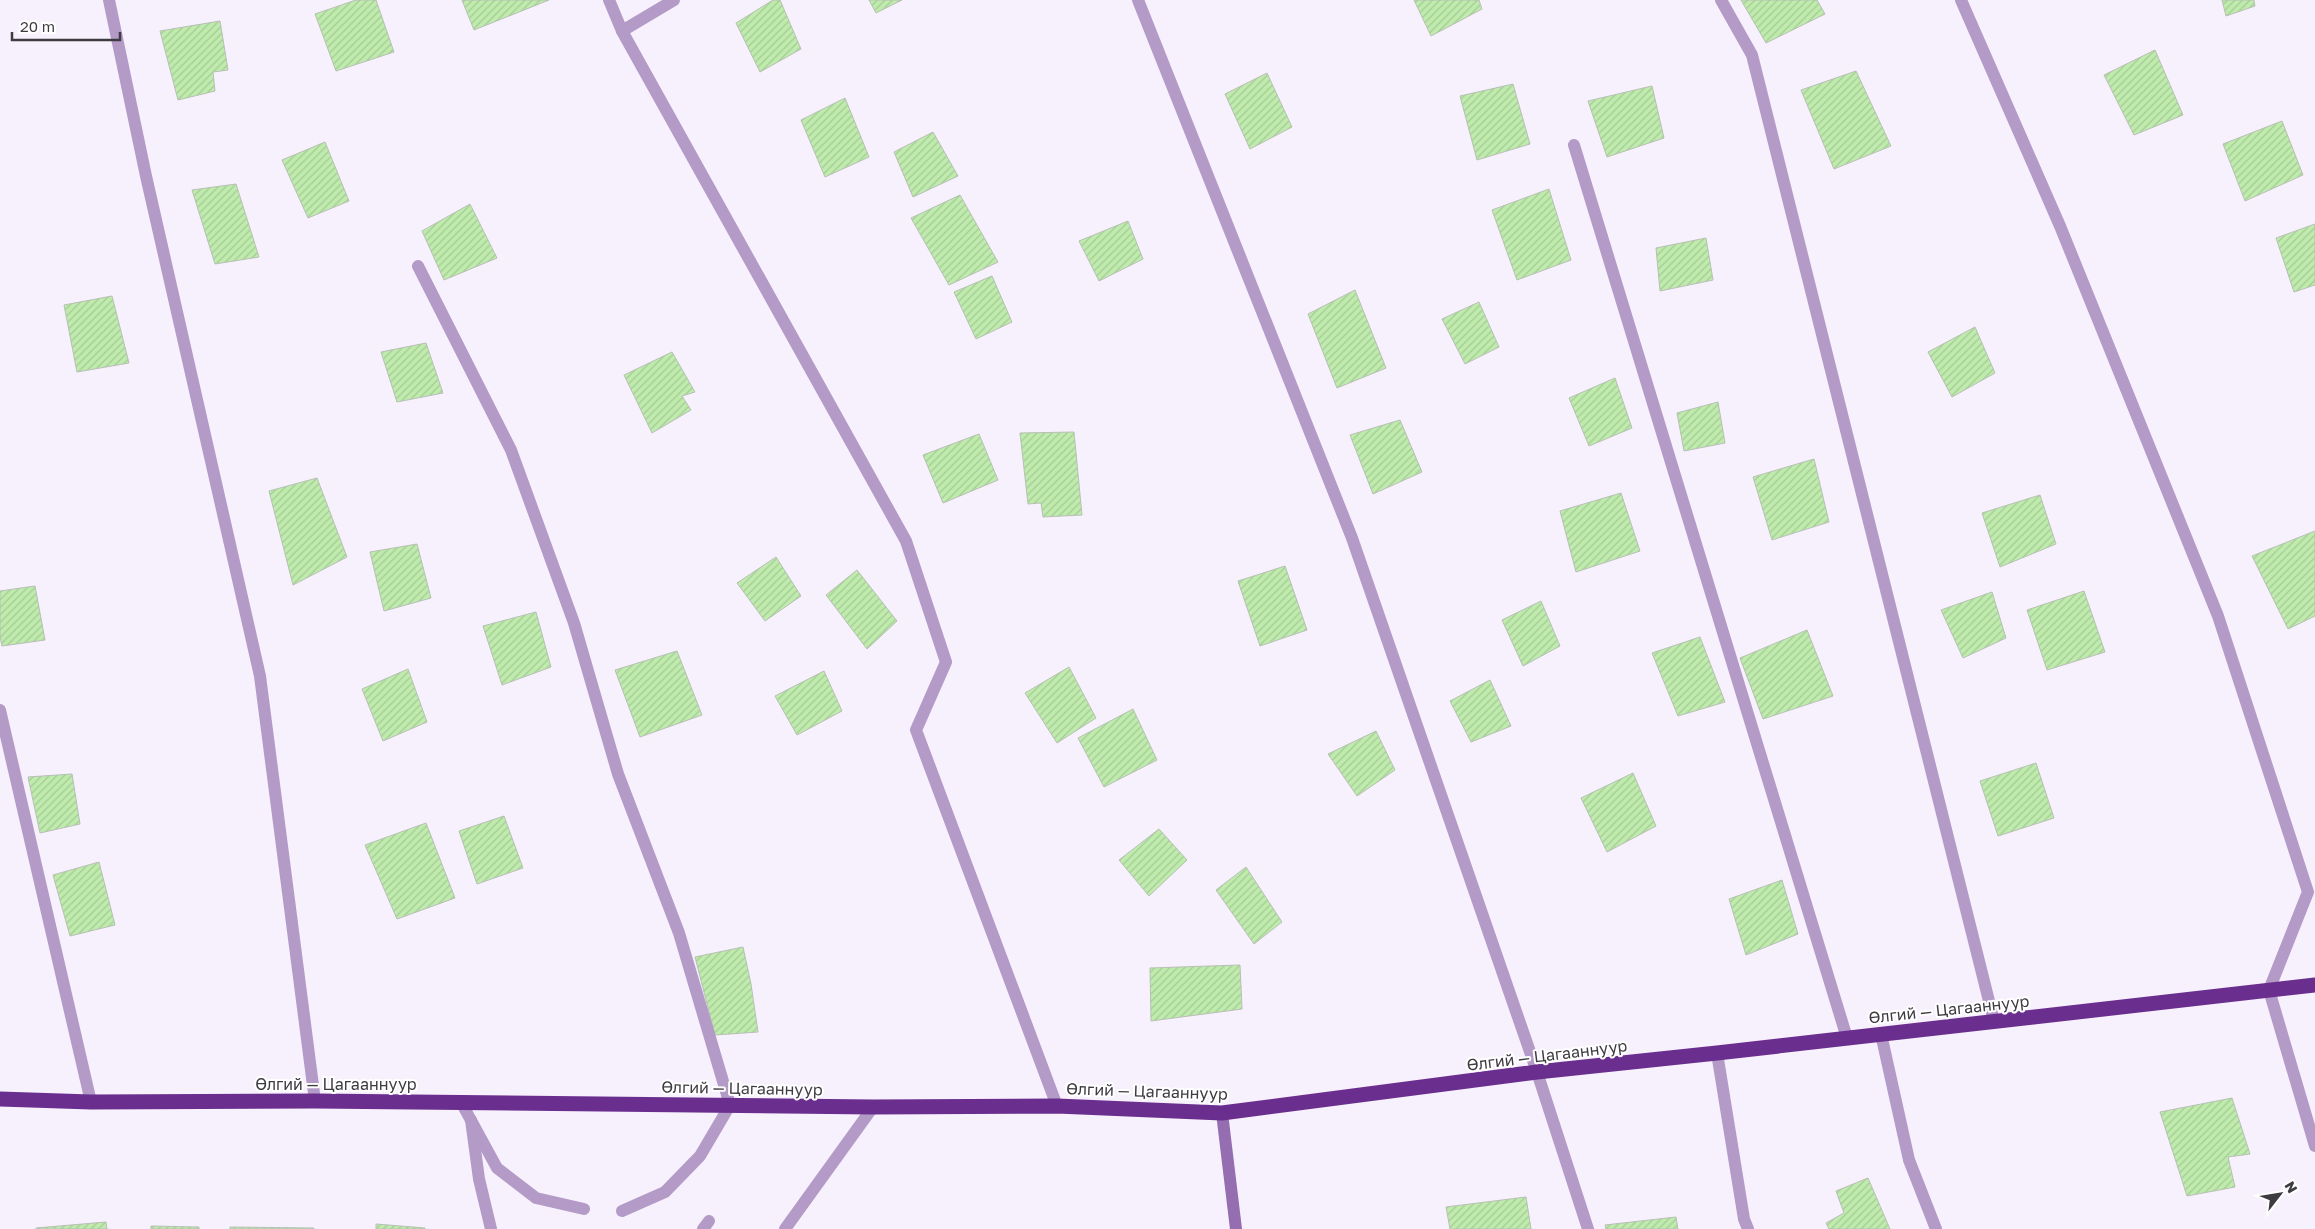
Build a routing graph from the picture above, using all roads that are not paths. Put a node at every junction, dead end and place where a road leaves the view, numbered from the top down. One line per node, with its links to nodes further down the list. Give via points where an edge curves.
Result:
1 (109, 0): 20 (street, via 260,676)
2 (609, 0): 7 (street)
3 (674, 0): 7 (street)
4 (1138, 0): 18 (street, via 1352,538)
5 (1721, 0): 14 (street, via 1752,55)
6 (1961, 0): 11 (street, via 2060,226 2218,616)
7 (622, 31): 24 (street, via 906,541 946,662 916,730)
8 (1574, 145): 16 (street)
9 (418, 266): 23 (street, via 511,450 574,623 618,774 679,933)
10 (0, 710): 21 (street)
11 (2311, 890): 13 (street)
12 (2315, 984): 13 (highway, Өлгий — Цагааннуур)
13 (2269, 990): 14 (highway, Өлгий — Цагааннуур); 28 (street)
14 (1994, 1021): 15 (highway, Өлгий — Цагааннуур)
15 (1881, 1034): 16 (highway, Өлгий — Цагааннуур); 36 (street, via 1909,1160)
16 (1847, 1038): 17 (highway, Өлгий — Цагааннуур)
17 (1717, 1054): 18 (highway, Өлгий — Цагааннуур); 35 (street)
18 (1537, 1072): 26 (highway, Өлгий — Цагааннуур); 34 (street)
19 (0, 1099): 21 (highway, Өлгий — Цагааннуур)
20 (315, 1100): 21 (highway, Өлгий — Цагааннуур); 22 (highway, Өлгий — Цагааннуур)
21 (91, 1102)
22 (461, 1102): 23 (highway, Өлгий — Цагааннуур); 27 (street)
23 (730, 1105): 25 (highway, Өлгий — Цагааннуур); 30 (street, via 700,1156 665,1192)
24 (1057, 1106): 25 (highway, Өлгий — Цагааннуур); 26 (highway, Өлгий — Цагааннуур)
25 (873, 1107): 32 (street)
26 (1222, 1113): 33 (street)
27 (471, 1120): 29 (street, via 497,1168 536,1198); 31 (street)
28 (2315, 1146)
29 (584, 1210)
30 (622, 1211)
31 (491, 1229)
32 (786, 1229)
33 (1236, 1229)
34 (1588, 1229)
35 (1748, 1229)
36 (1936, 1229)

